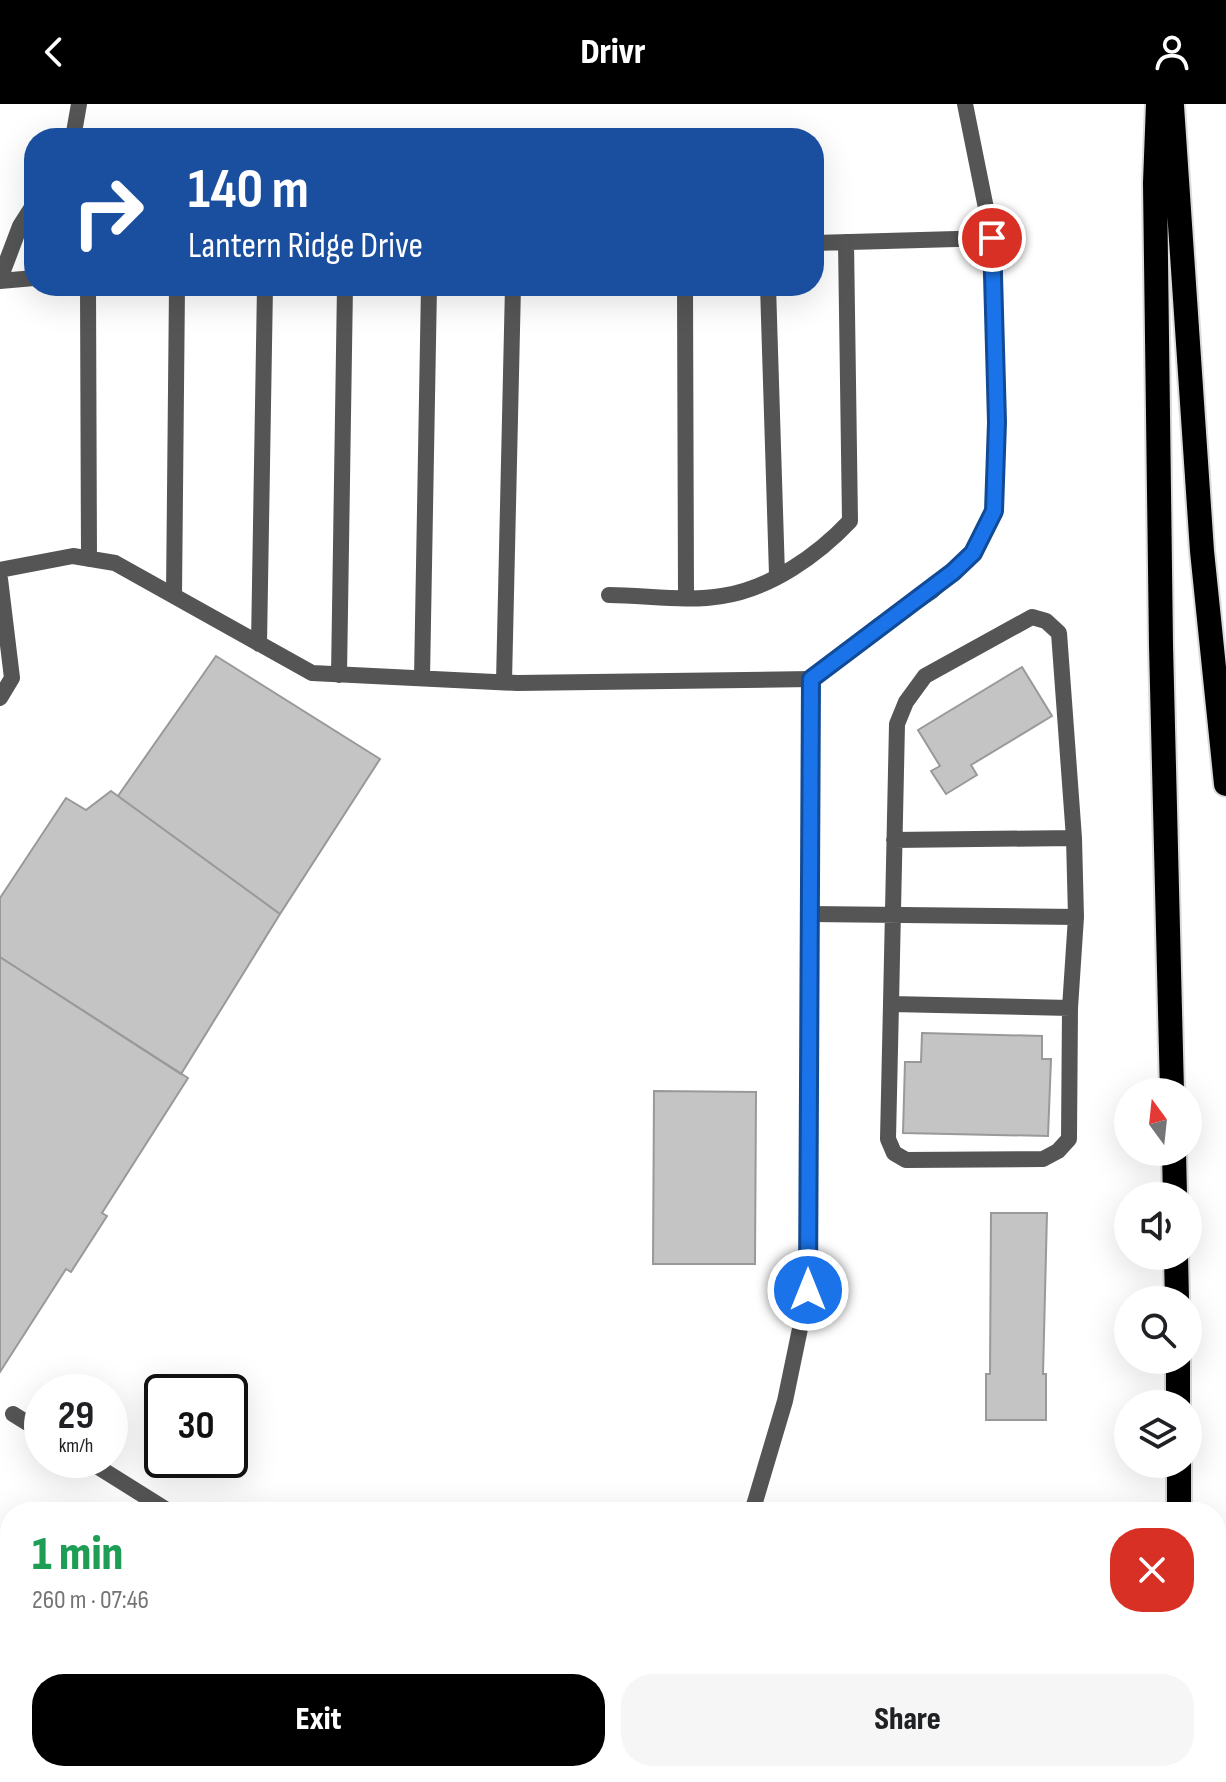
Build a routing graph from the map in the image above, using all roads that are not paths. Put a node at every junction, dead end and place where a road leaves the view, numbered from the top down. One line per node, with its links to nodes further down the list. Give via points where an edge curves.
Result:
1 (79, 104): 5 (street)
2 (965, 104): 7 (street)
3 (1158, 104): 41 (highway, via 1161,645)
4 (1172, 104): 33 (highway, via 1202,551)
5 (75, 128)
6 (24, 220): 11 (street)
7 (992, 238): 8 (street); 30 (street, via 994,511 973,553 942,582)
8 (846, 242): 9 (street); 22 (street, via 850,521 825,548)
9 (824, 243)
10 (24, 279): 11 (street)
11 (0, 280)
12 (88, 296): 20 (street)
13 (177, 296): 25 (street)
14 (265, 296): 27 (street)
15 (345, 296): 28 (street)
16 (429, 296): 29 (street)
17 (513, 296): 31 (street)
18 (685, 296): 26 (street)
19 (768, 296): 22 (street)
20 (89, 559): 21 (street, via 73,556); 25 (street, via 115,563)
21 (0, 570)
22 (777, 575): 26 (street, via 722,597)
23 (0, 579): 32 (street, via 12,678)
24 (609, 595): 26 (street)
25 (174, 596): 27 (street)
26 (686, 596)
27 (259, 644): 28 (street, via 312,673)
28 (339, 675): 29 (street)
29 (422, 678): 31 (street)
30 (811, 679): 31 (street); 36 (street)
31 (504, 682)
32 (0, 698)
33 (1226, 784)
34 (1074, 838): 35 (street); 35 (street, via 1059,633 1032,617 925,676 906,702 897,724); 38 (street)
35 (894, 840): 37 (street)
36 (810, 914): 37 (street); 47 (street, via 808,1290 785,1401)
37 (893, 915): 38 (street); 39 (street)
38 (1076, 917): 40 (street)
39 (891, 1004): 40 (street); 40 (street, via 888,1139 894,1153 906,1160 1043,1159 1058,1151 1069,1139)
40 (1070, 1008)
41 (1172, 1078)
42 (13, 1414): 43 (street)
43 (24, 1421)
44 (116, 1478): 46 (street)
45 (1179, 1478): 48 (highway)
46 (154, 1502)
47 (755, 1502)
48 (1179, 1502)

